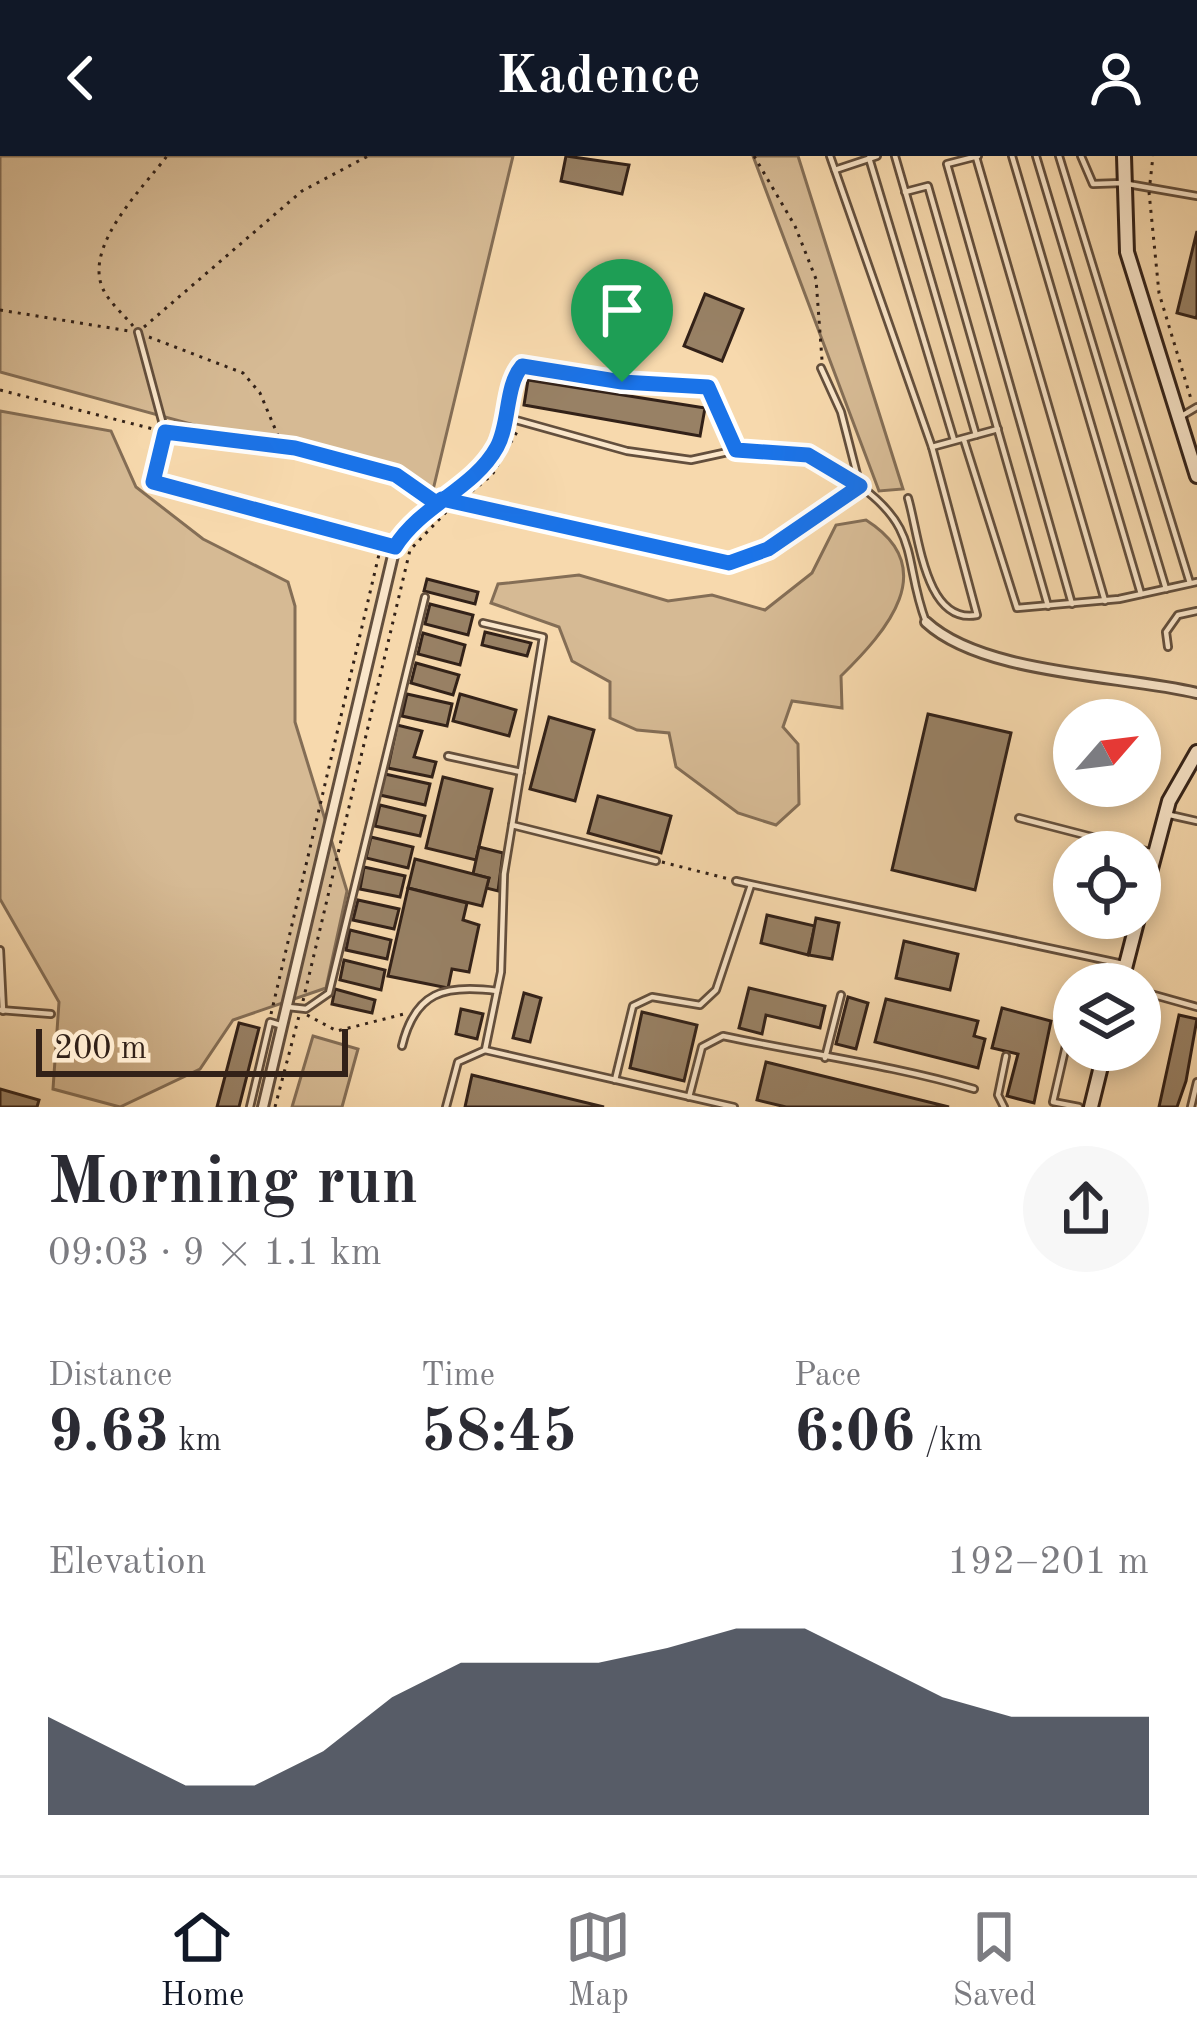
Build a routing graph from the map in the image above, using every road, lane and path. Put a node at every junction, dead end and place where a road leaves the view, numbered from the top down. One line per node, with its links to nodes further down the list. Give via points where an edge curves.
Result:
1 (167, 156): 20 (path, via 106,242 98,269 103,291)
2 (368, 156): 20 (path, via 302,191)
3 (754, 156): 21 (path, via 816,279)
4 (830, 156): 14 (lane)
5 (895, 156): 17 (lane)
6 (977, 156): 46 (lane); 47 (lane, via 947,164)
7 (1012, 156): 44 (lane)
8 (1036, 156): 43 (lane)
9 (1059, 156): 42 (lane)
10 (1081, 156): 15 (lane, via 1093,184)
11 (1124, 156): 15 (main road)
12 (1153, 156): 16 (path)
13 (873, 157): 14 (lane); 31 (lane)
14 (835, 170): 32 (lane)
15 (1122, 183): 16 (lane); 25 (main road, via 1127,252)
16 (1149, 188): 18 (lane); 23 (path, via 1159,293)
17 (905, 192): 27 (lane, via 928,186); 29 (lane)
18 (1197, 196)
19 (0, 310): 20 (path)
20 (138, 332): 28 (lane); 33 (path, via 243,373 279,438)
21 (821, 368): 36 (lane)
22 (0, 390): 28 (path)
23 (1196, 408): 25 (lane)
24 (508, 418): 26 (lane); 34 (lane, via 522,366 702,386 716,397); 38 (street, via 486,463)
25 (1180, 418): 35 (main road)
26 (522, 422): 34 (lane, via 691,460); 39 (path, via 492,475)
27 (998, 429): 29 (lane); 48 (lane)
28 (165, 432): 33 (path); 40 (lane, via 153,482)
29 (976, 435): 30 (lane)
30 (963, 439): 31 (lane); 48 (lane, via 1013,605)
31 (955, 440): 32 (lane)
32 (932, 447): 37 (lane, via 977,615 956,616 939,604)
33 (295, 448): 38 (path, via 396,475)
34 (736, 450): 36 (lane, via 808,455)
35 (1197, 476)
36 (860, 486): 39 (street, via 768,549 729,563); 50 (lane, via 910,542 910,576)
37 (908, 498)
38 (439, 501): 39 (street); 41 (street)
39 (458, 502): 74 (path, via 410,550)
40 (381, 543): 41 (lane); 77 (path)
41 (395, 547): 72 (street)
42 (1193, 583): 43 (lane)
43 (1166, 589): 44 (lane)
44 (1141, 594): 46 (lane)
45 (425, 597): 74 (lane, via 329,993)
46 (1105, 601): 47 (lane)
47 (1072, 604): 48 (lane)
48 (1048, 606)
49 (1197, 611): 52 (lane, via 1178,615 1166,632)
50 (926, 622): 53 (street, via 957,643 1063,671)
51 (483, 623): 56 (lane, via 543,637)
52 (1168, 647)
53 (1197, 693)
54 (1197, 752): 57 (main road)
55 (448, 756): 56 (lane)
56 (521, 772): 60 (lane)
57 (1165, 814): 59 (lane); 62 (main road)
58 (1019, 818): 61 (lane)
59 (1197, 821)
60 (512, 825): 63 (lane); 68 (lane)
61 (1068, 831)
62 (1160, 831)
63 (656, 861): 64 (path)
64 (736, 881): 65 (lane)
65 (752, 885): 67 (lane); 85 (lane, via 716,990 700,1005 652,997 633,1006)
66 (0, 950): 73 (lane)
67 (1117, 963)
68 (497, 991): 75 (lane, via 461,988); 80 (lane)
69 (841, 994): 82 (lane)
70 (1161, 997): 71 (lane)
71 (1197, 1006)
72 (288, 1007): 74 (lane); 78 (street)
73 (1, 1010): 76 (lane)
74 (301, 1010): 75 (path, via 338,1031); 92 (path)
75 (410, 1012): 79 (lane)
76 (51, 1014)
77 (270, 1022): 78 (lane); 90 (lane)
78 (284, 1026): 91 (street)
79 (402, 1046)
80 (485, 1050): 85 (lane); 93 (lane, via 458,1062)
81 (1006, 1056): 95 (lane, via 998,1095)
82 (825, 1058): 87 (lane); 88 (lane, via 723,1036 702,1047)
83 (1060, 1071): 89 (lane)
84 (1100, 1071): 97 (main road)
85 (615, 1080): 88 (lane)
86 (1197, 1082): 98 (lane)
87 (974, 1089)
88 (689, 1097): 94 (lane)
89 (1052, 1104): 96 (lane)
90 (250, 1107)
91 (263, 1107)
92 (275, 1107)
93 (446, 1107)
94 (734, 1107)
95 (1004, 1107)
96 (1078, 1107)
97 (1091, 1107)
98 (1191, 1107)

